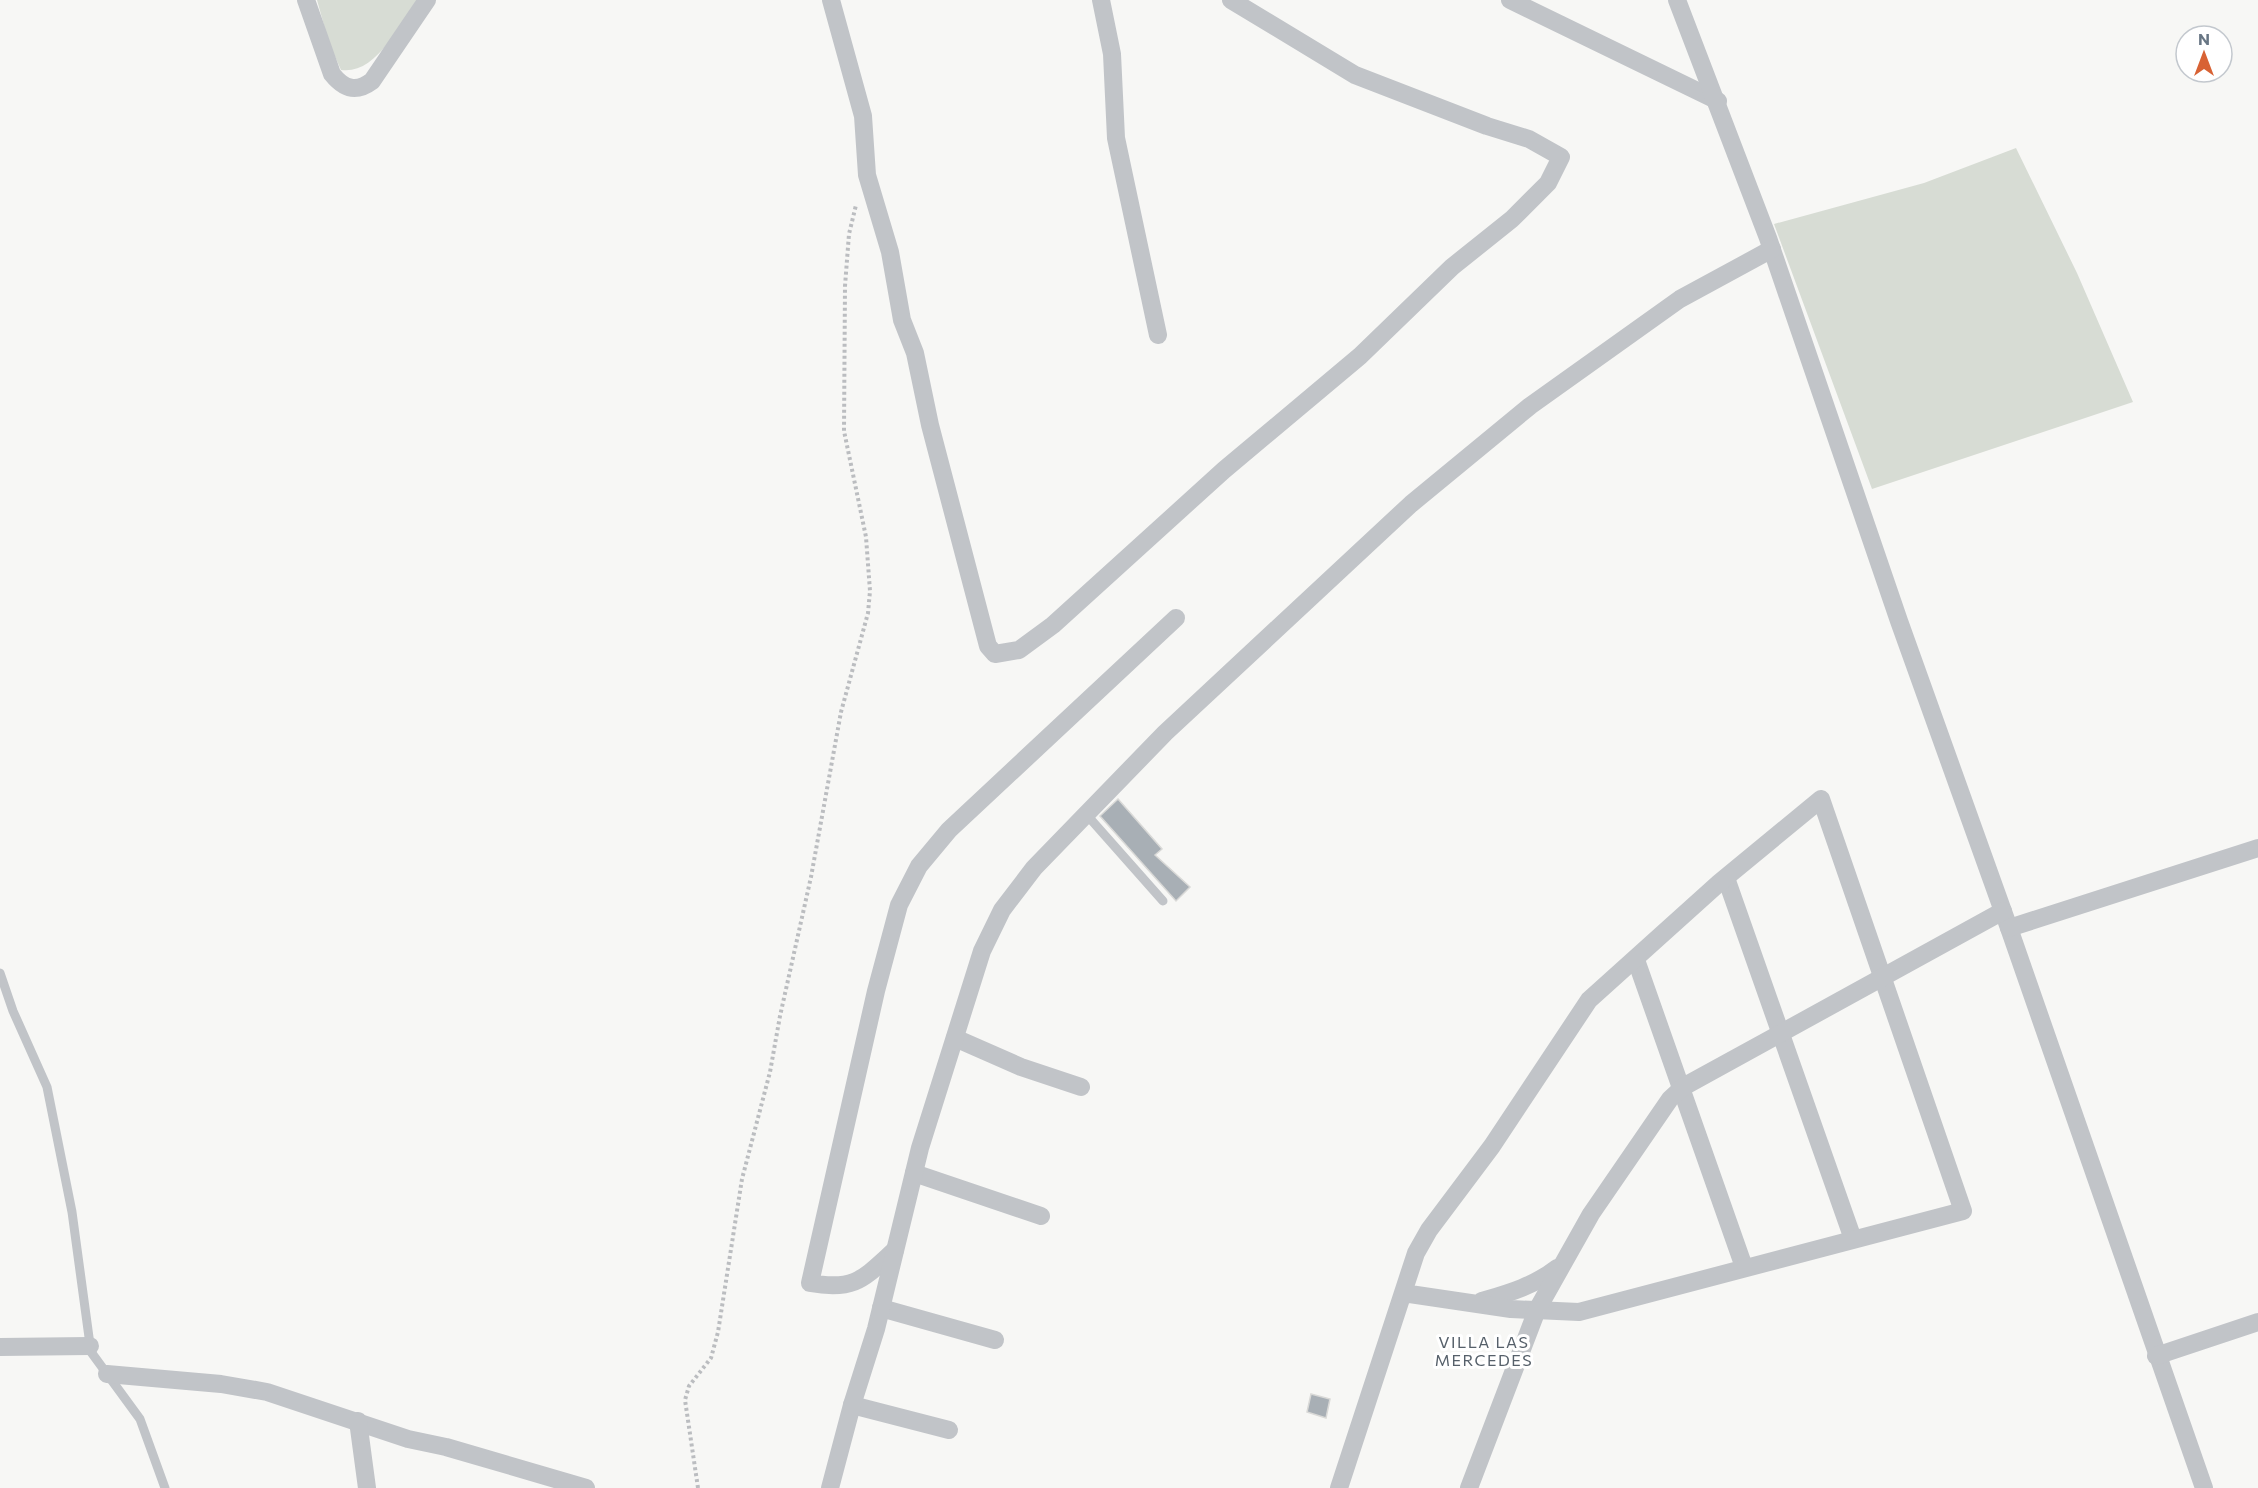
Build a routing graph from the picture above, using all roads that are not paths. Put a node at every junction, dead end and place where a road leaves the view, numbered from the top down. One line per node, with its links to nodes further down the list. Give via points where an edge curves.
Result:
1 (306, 0): 2 (street, via 332,74 348,88 356,89 372,81)
2 (427, 0)
3 (831, 0): 5 (street, via 862,116 867,175 890,252 902,320 915,353 988,646 995,654 1019,650 1053,625 1224,470 1360,356 1452,267 1512,219 1548,183 1559,165 1561,157 1529,140 1355,75)
4 (1101, 0): 10 (street, via 1112,54 1116,138)
5 (1231, 0)
6 (1510, 0): 8 (street)
7 (1677, 0): 8 (street)
8 (1718, 100): 9 (street)
9 (1772, 249): 12 (street, via 1680,299 1530,406 1430,489 1172,726); 16 (street)
10 (1158, 334)
11 (1176, 618): 27 (street, via 949,830 919,866 899,905 810,1283 853,1283)
12 (1086, 814): 15 (lane); 21 (street, via 1034,868 1002,910 982,951)
13 (2258, 848): 16 (street)
14 (1726, 878): 17 (street); 19 (street, via 1821,799); 20 (street)
15 (1163, 901)
16 (2006, 920): 19 (street); 38 (street)
17 (1636, 960): 23 (street); 30 (street, via 1589,1000 1492,1146 1430,1230 1416,1253)
18 (0, 973): 36 (lane, via 47,1087 72,1212)
19 (1882, 978): 20 (street); 26 (street, via 1963,1211)
20 (1780, 1034): 23 (street); 26 (street)
21 (955, 1038): 22 (street); 24 (street)
22 (1081, 1087)
23 (1683, 1087): 28 (street, via 1650,1128); 29 (street)
24 (914, 1173): 25 (street); 27 (street)
25 (1041, 1216)
26 (1853, 1239): 29 (street)
27 (895, 1250): 32 (street)
28 (1562, 1264): 31 (street, via 1512,1293); 33 (street)
29 (1744, 1267): 33 (street, via 1579,1312)
30 (1403, 1293): 31 (street); 47 (street)
31 (1471, 1304): 33 (street)
32 (881, 1308): 35 (street); 40 (street)
33 (1537, 1310): 48 (street)
34 (2258, 1322): 38 (street)
35 (995, 1340)
36 (90, 1346): 37 (street); 39 (lane)
37 (0, 1347)
38 (2156, 1356): 49 (street)
39 (107, 1374): 41 (street, via 267,1392); 43 (lane, via 140,1419)
40 (852, 1405): 42 (street); 46 (street)
41 (358, 1421): 44 (street); 45 (street, via 408,1439)
42 (949, 1430)
43 (165, 1488)
44 (367, 1488)
45 (586, 1488)
46 (830, 1488)
47 (1339, 1488)
48 (1469, 1488)
49 (2204, 1488)

